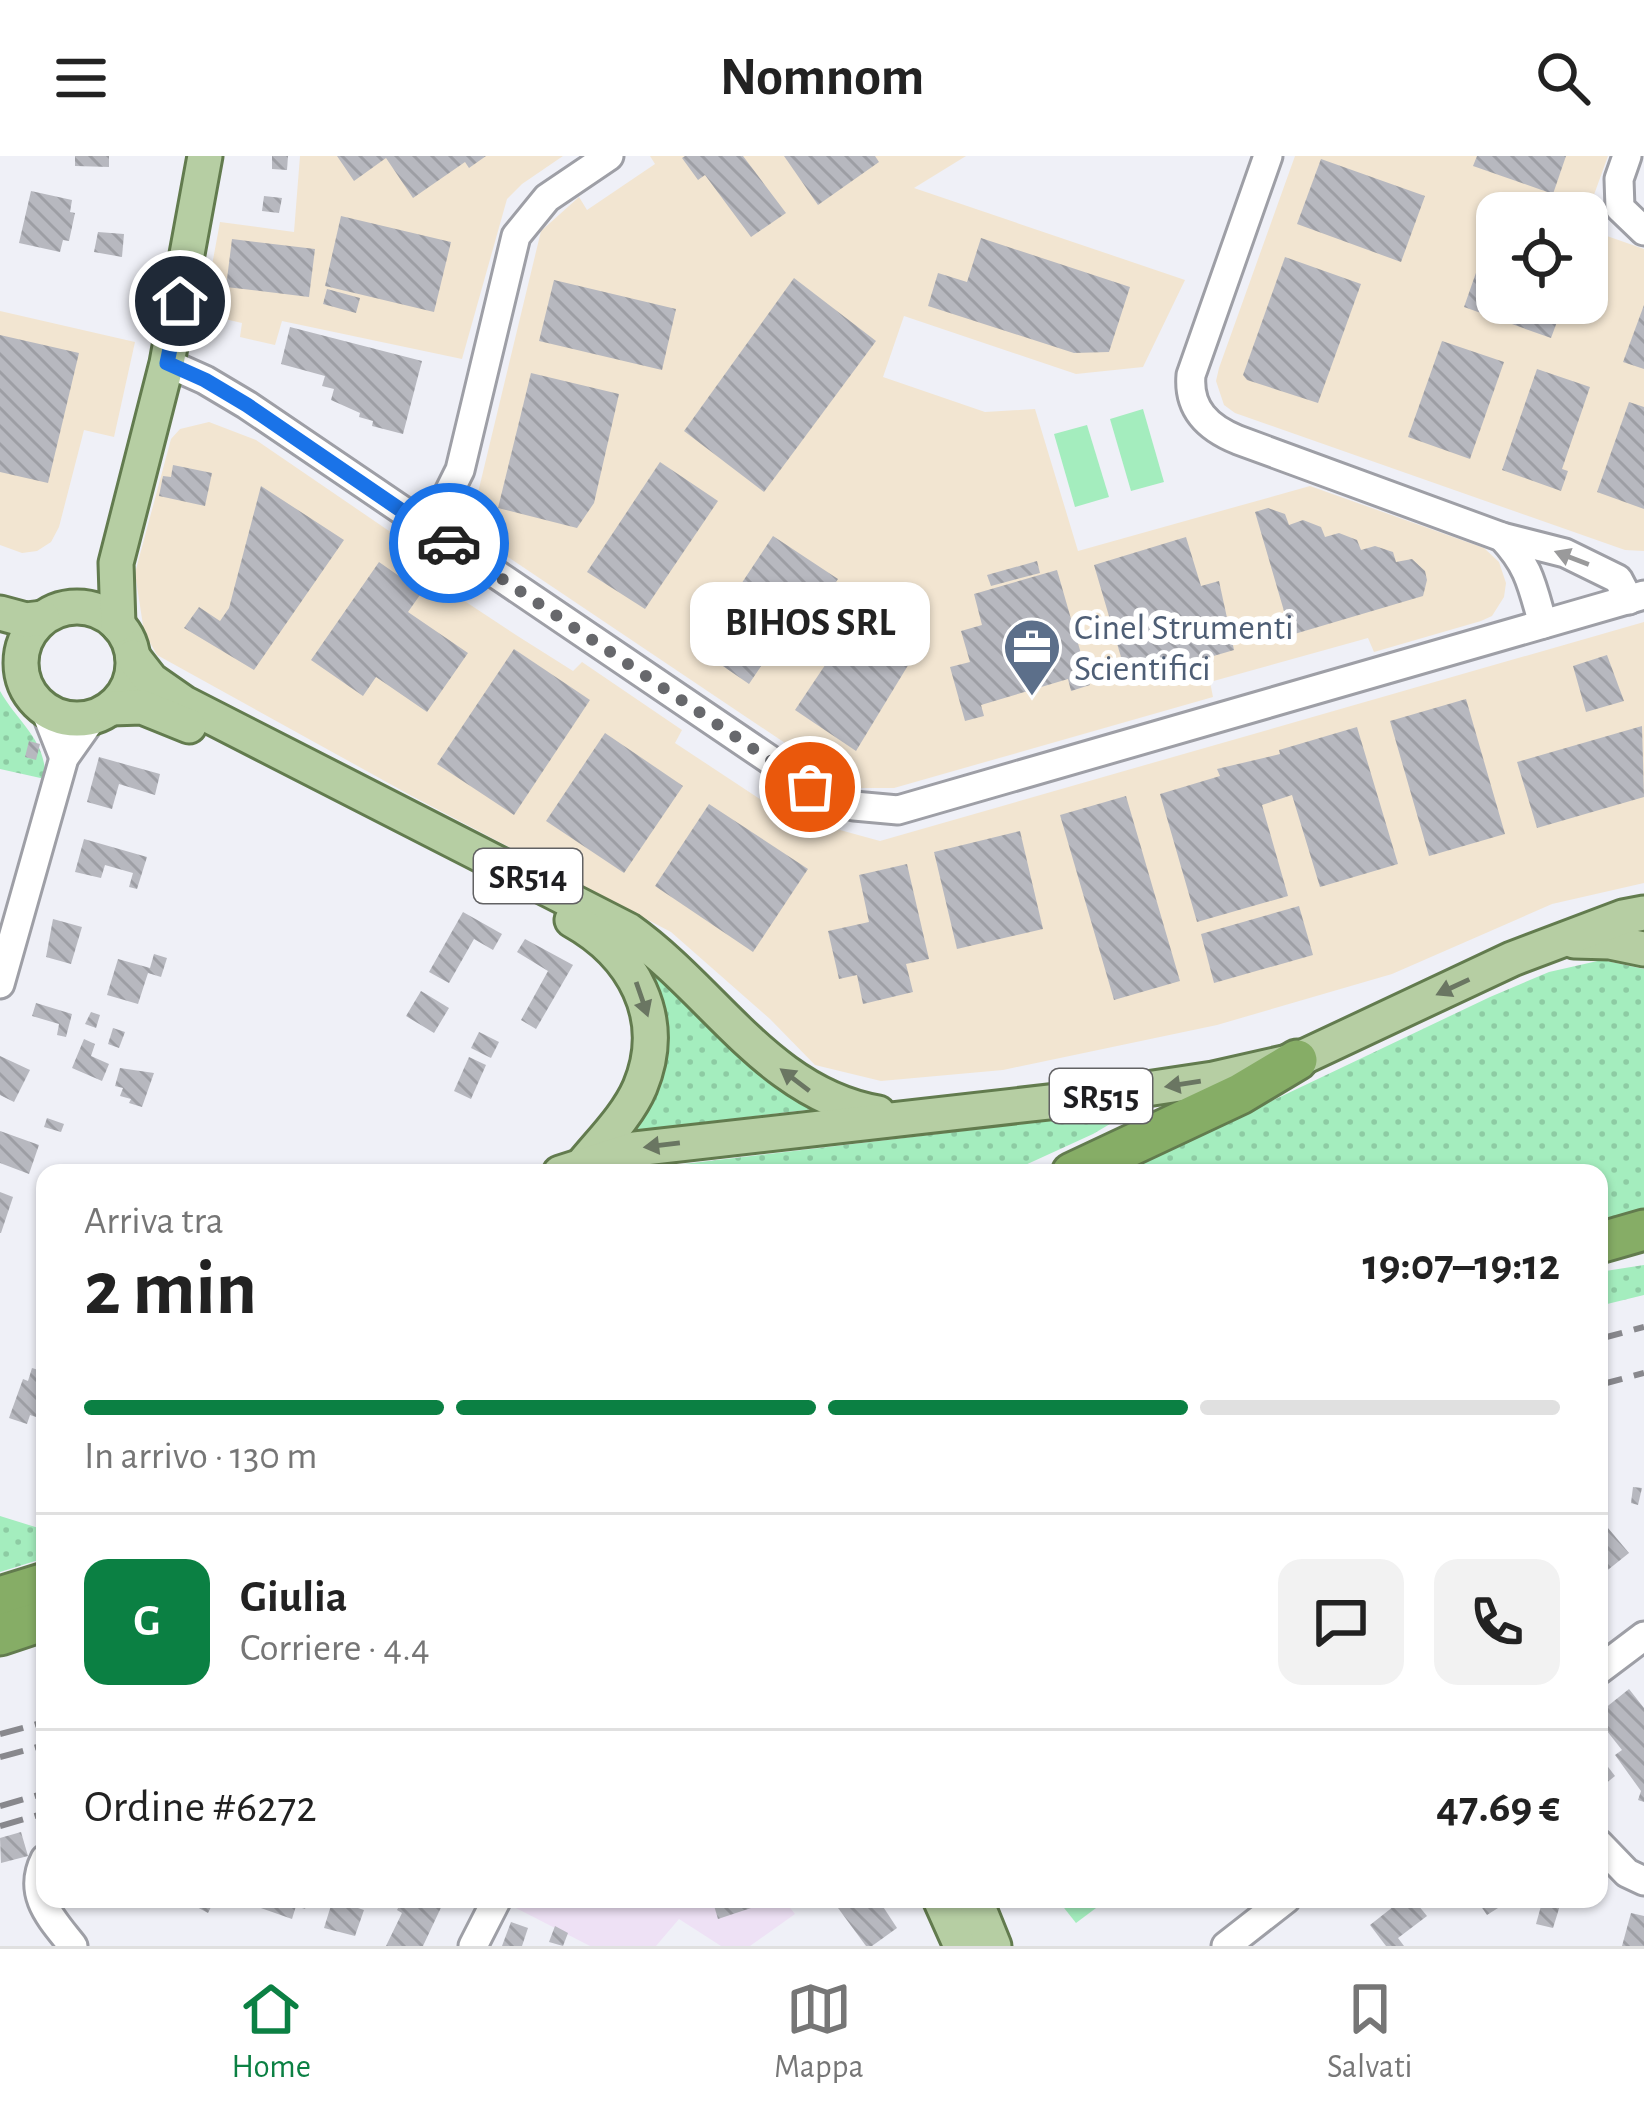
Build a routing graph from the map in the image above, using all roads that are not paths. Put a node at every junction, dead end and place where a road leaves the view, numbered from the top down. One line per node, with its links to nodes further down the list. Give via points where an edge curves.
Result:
1 (205, 156): 6 (main road)
2 (609, 156): 7 (street, via 547,198 515,236 460,470)
3 (1268, 156): 8 (street, via 1191,375 1200,415 1223,434)
4 (1627, 156): 5 (street, via 1620,208)
5 (1644, 231)
6 (167, 363): 7 (street, via 247,405); 9 (main road)
7 (430, 530): 13 (street, via 810,787 854,806 898,810)
8 (1502, 537): 10 (street, one-way to 8, via 1602,569); 13 (street, via 1532,577)
9 (116, 563): 12 (main road); 14 (main road)
10 (1636, 597): 13 (street)
11 (0, 613): 12 (main road, via 26,620)
12 (56, 613): 14 (main road, via 95,610); 15 (main road)
13 (1543, 624)
14 (118, 625): 16 (main road, SR514)
15 (10, 657): 17 (main road)
16 (133, 657): 18 (main road, via 128,688); 25 (main road, SR514, one-way to 16, via 810,1092 628,929 184,703)
17 (45, 710): 18 (main road, SR514, via 72,719); 19 (street)
18 (102, 713): 19 (street); 26 (main road, SR514, one-way to 26, via 142,707 164,714 604,939 645,1004 649,1055 639,1090)
19 (64, 758): 23 (street)
20 (1644, 913): 21 (main road, SR515)
21 (1560, 941): 22 (main road); 24 (main road, SR515, one-way to 24)
22 (1644, 949)
23 (0, 984)
24 (1297, 1060): 25 (main road, SR515, one-way to 25, via 1166,1087); 28 (highway)
25 (903, 1118): 27 (main road, SR515, one-way to 27, via 635,1149)
26 (575, 1164)
27 (585, 1164)
28 (1091, 1164)
29 (1644, 1230): 30 (highway)
30 (1608, 1240)
31 (1644, 1246): 32 (main road)
32 (1608, 1254)
33 (36, 1586): 34 (highway)
34 (0, 1597)
35 (36, 1623): 36 (highway)
36 (0, 1635)
37 (1644, 1636): 38 (street)
38 (1608, 1663)
39 (1608, 1857): 40 (street)
40 (1644, 1881)
41 (44, 1908): 46 (street)
42 (491, 1908): 47 (street)
43 (944, 1908): 48 (main road)
44 (979, 1908): 49 (main road)
45 (1275, 1908): 50 (street)
46 (73, 1946)
47 (472, 1946)
48 (961, 1946)
49 (994, 1946)
50 (1226, 1946)

